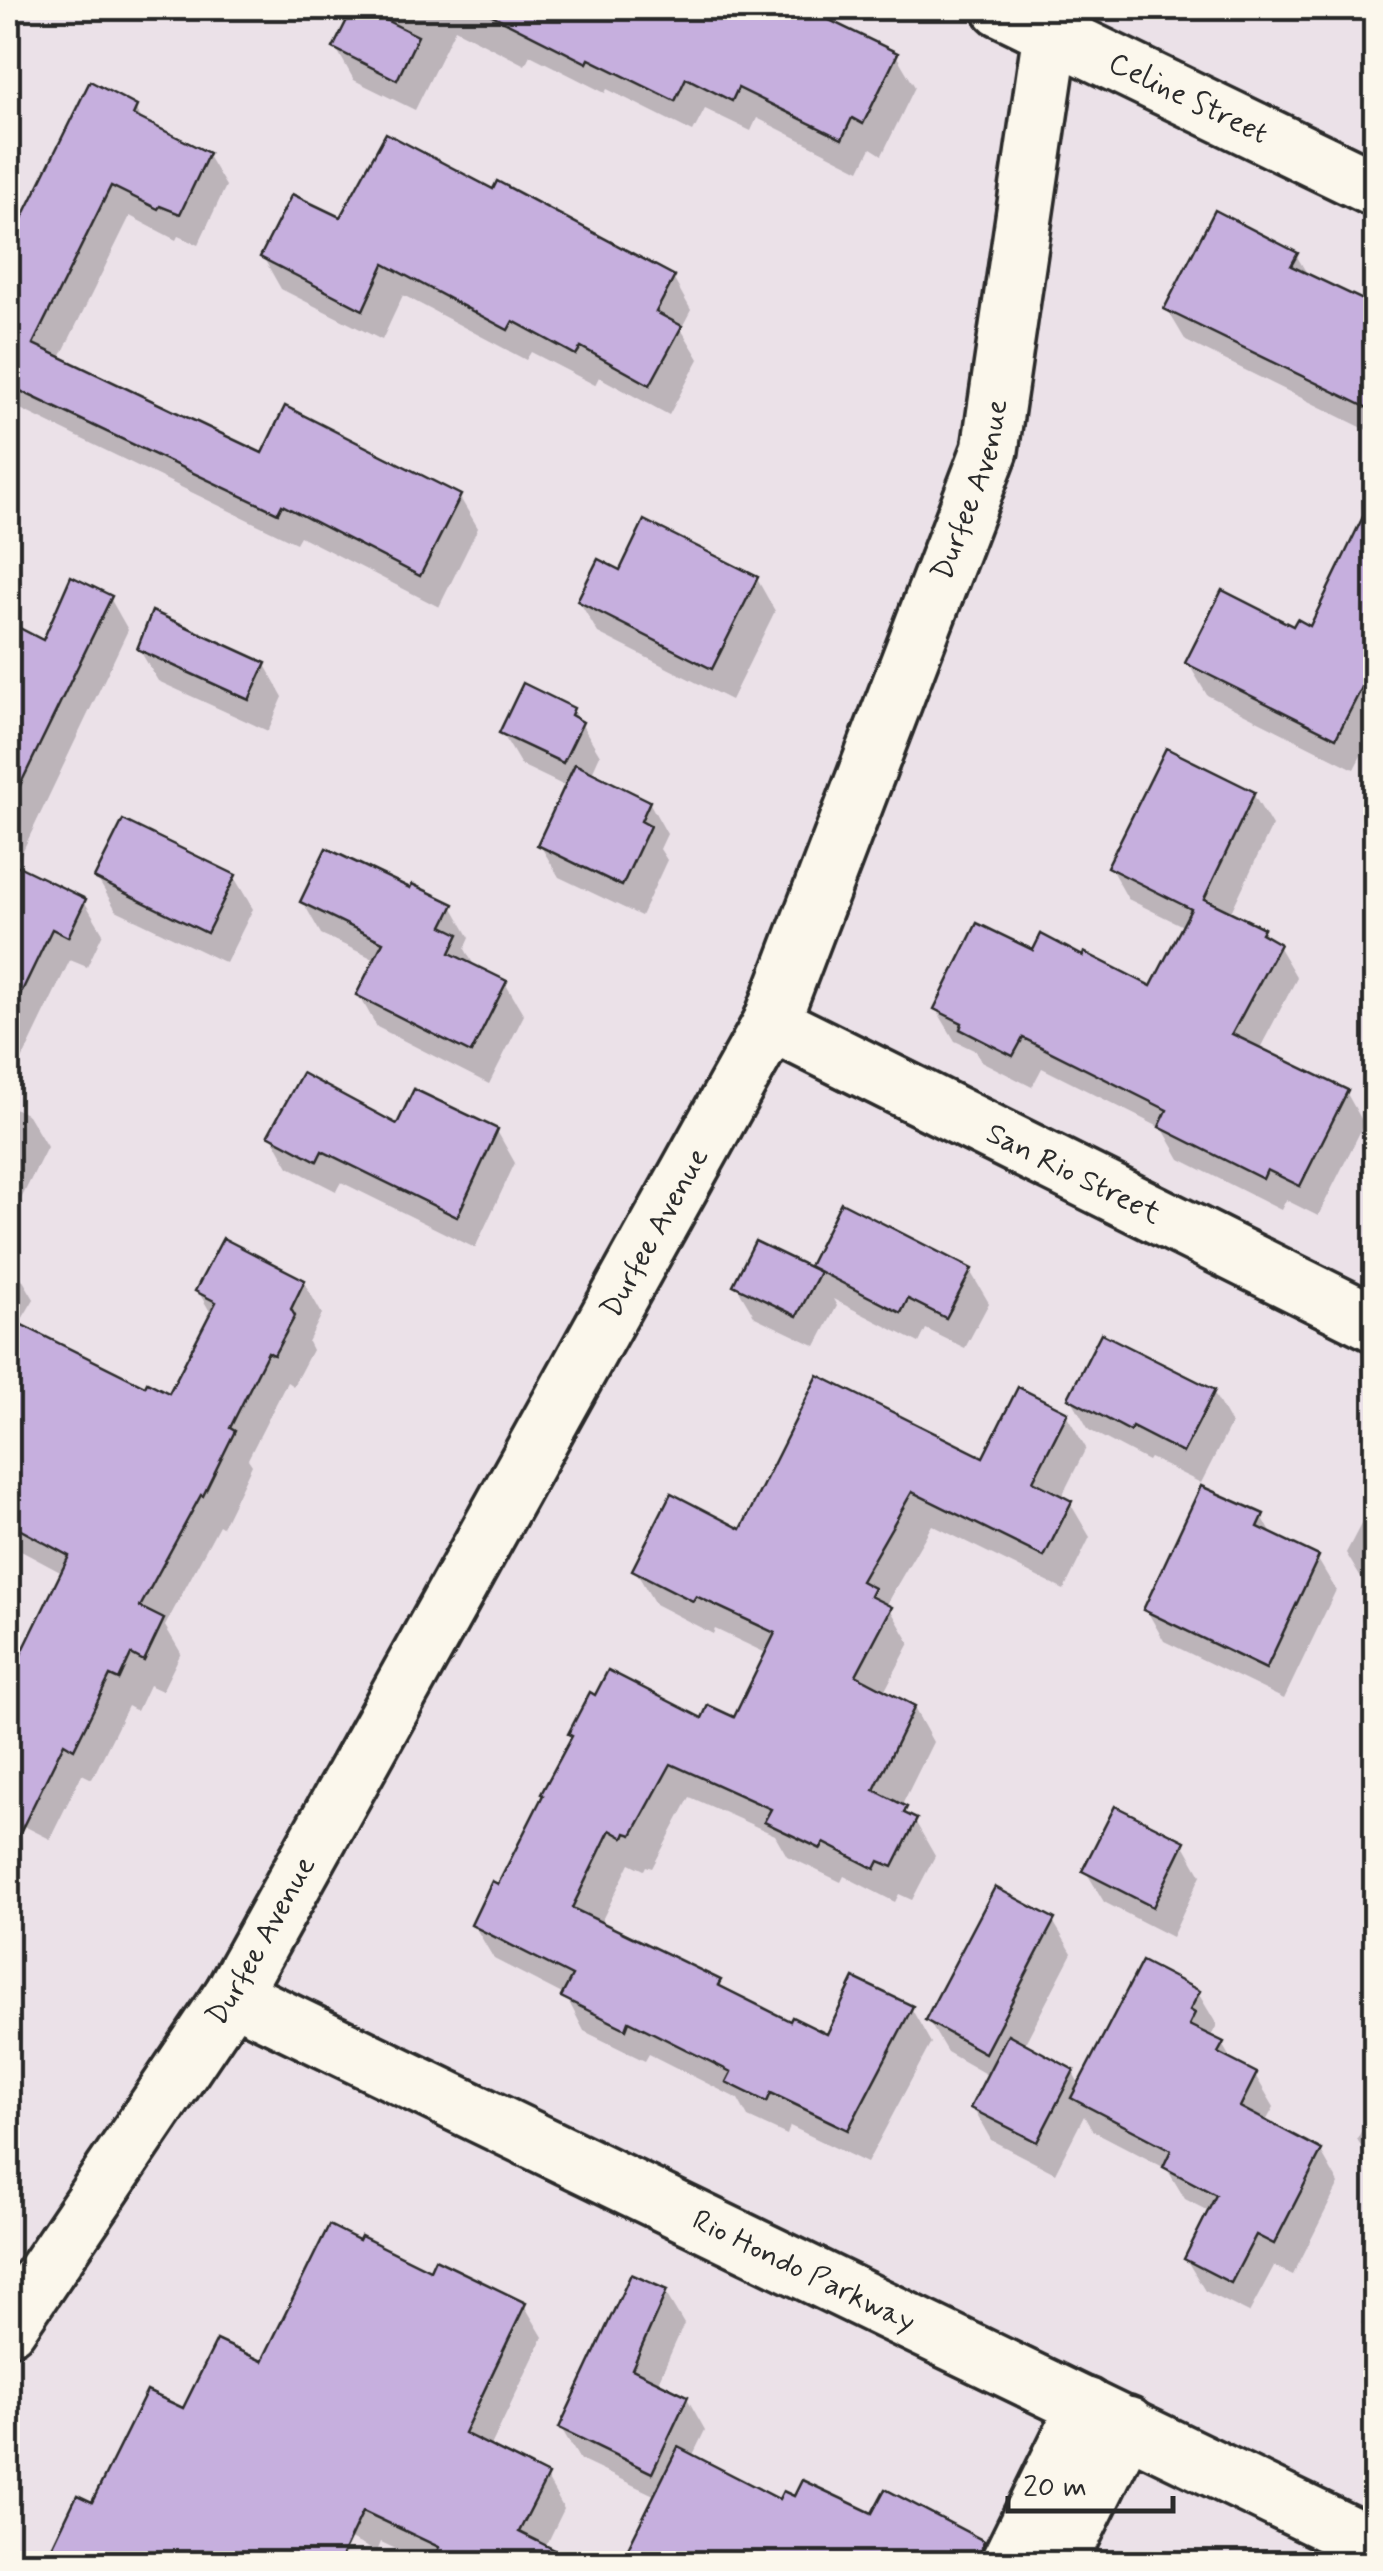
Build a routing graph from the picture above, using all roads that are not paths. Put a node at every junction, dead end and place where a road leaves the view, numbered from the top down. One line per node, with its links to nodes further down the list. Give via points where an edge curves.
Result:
1 (1002, 8): 2 (street, Celine Street)
2 (1052, 33): 3 (street, Celine Street); 4 (street, Durfee Avenue, via 990,450)
3 (1376, 189)
4 (772, 1023): 5 (street, San Rio Street); 6 (street, Durfee Avenue)
5 (1376, 1324)
6 (232, 1995): 7 (street, Durfee Avenue); 8 (street, Rio Hondo Parkway)
7 (8, 2326)
8 (1106, 2416): 9 (street, Rio Hondo Parkway); 10 (street); 11 (street)
9 (1376, 2546)
10 (1008, 2564)
11 (1058, 2564)

